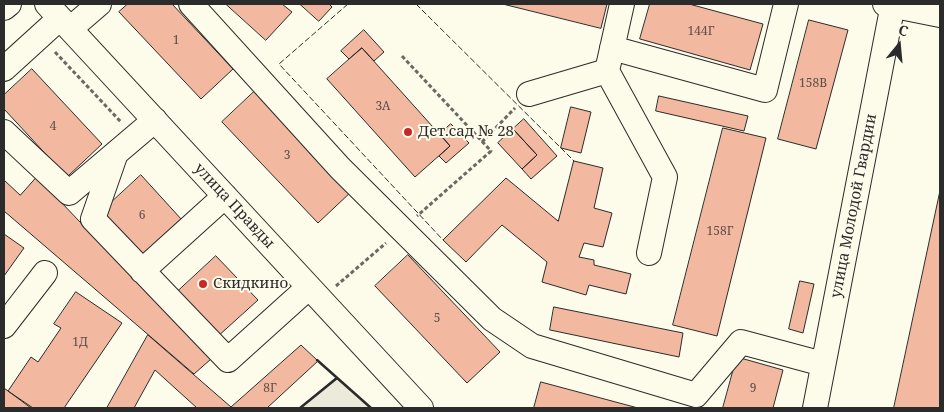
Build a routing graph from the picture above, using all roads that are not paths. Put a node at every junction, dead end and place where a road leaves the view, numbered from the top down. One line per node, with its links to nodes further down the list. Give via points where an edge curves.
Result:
1 (10, 4): 7 (street)
2 (99, 4): 9 (street)
3 (191, 4): 22 (street, via 340,168 492,319 532,346 696,396 741,342)
4 (622, 4): 10 (street)
5 (786, 4): 10 (street, via 765,90)
6 (891, 4): 8 (street); 22 (street, улица Молодой Гвардии)
7 (4, 8)
8 (940, 15)
9 (59, 17): 11 (street); 13 (street, улица Правды)
10 (610, 60): 12 (street); 17 (street, via 664,177)
11 (4, 69)
12 (529, 94)
13 (155, 120): 15 (street); 16 (street, улица Правды)
14 (4, 132): 15 (street, via 69,192)
15 (116, 153): 18 (street, via 93,219)
16 (225, 196): 18 (street); 20 (street, улица Правды)
17 (649, 253)
18 (142, 271): 20 (street, via 228,360)
19 (45, 272): 21 (street)
20 (314, 293): 23 (street, улица Правды)
21 (4, 326)
22 (823, 364): 24 (street, улица Молодой Гвардии)
23 (421, 408)
24 (815, 408)

